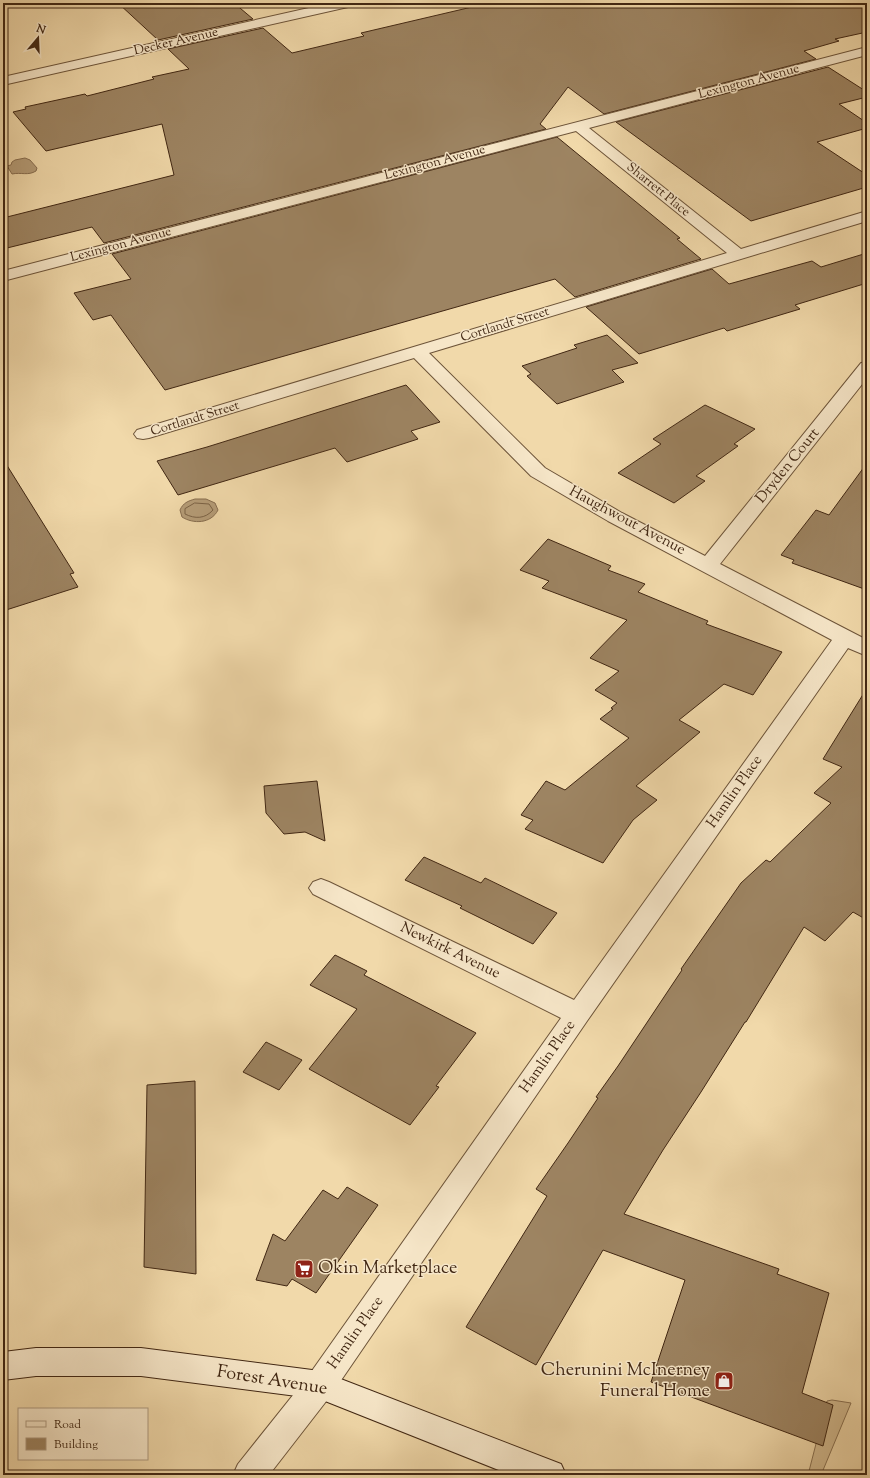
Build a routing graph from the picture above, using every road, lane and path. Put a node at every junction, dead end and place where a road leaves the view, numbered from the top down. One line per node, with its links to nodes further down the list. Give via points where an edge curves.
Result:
1 (348, 3): 3 (street, Decker Avenue)
2 (867, 51): 4 (street, Lexington Avenue)
3 (3, 81)
4 (578, 126): 6 (street, Sharrett Place); 7 (street, Lexington Avenue)
5 (867, 216): 6 (street, Cortlandt Street)
6 (738, 254): 8 (street, Cortlandt Street)
7 (3, 276)
8 (418, 351): 10 (street, Cortlandt Street); 11 (street, Haughwout Avenue, via 538,472 615,517)
9 (867, 367): 11 (street, Dryden Court)
10 (143, 434)
11 (709, 565): 12 (street, Haughwout Avenue)
12 (845, 637): 13 (street, Haughwout Avenue); 15 (street, Hamlin Place)
13 (867, 649)
14 (321, 888): 15 (street, Newkirk Avenue)
15 (578, 1014): 17 (street, Hamlin Place)
16 (3, 1366): 17 (street, Forest Avenue, via 36,1362 141,1362)
17 (320, 1385): 18 (street, Hamlin Place); 19 (street, Forest Avenue)
18 (249, 1475)
19 (550, 1475)

